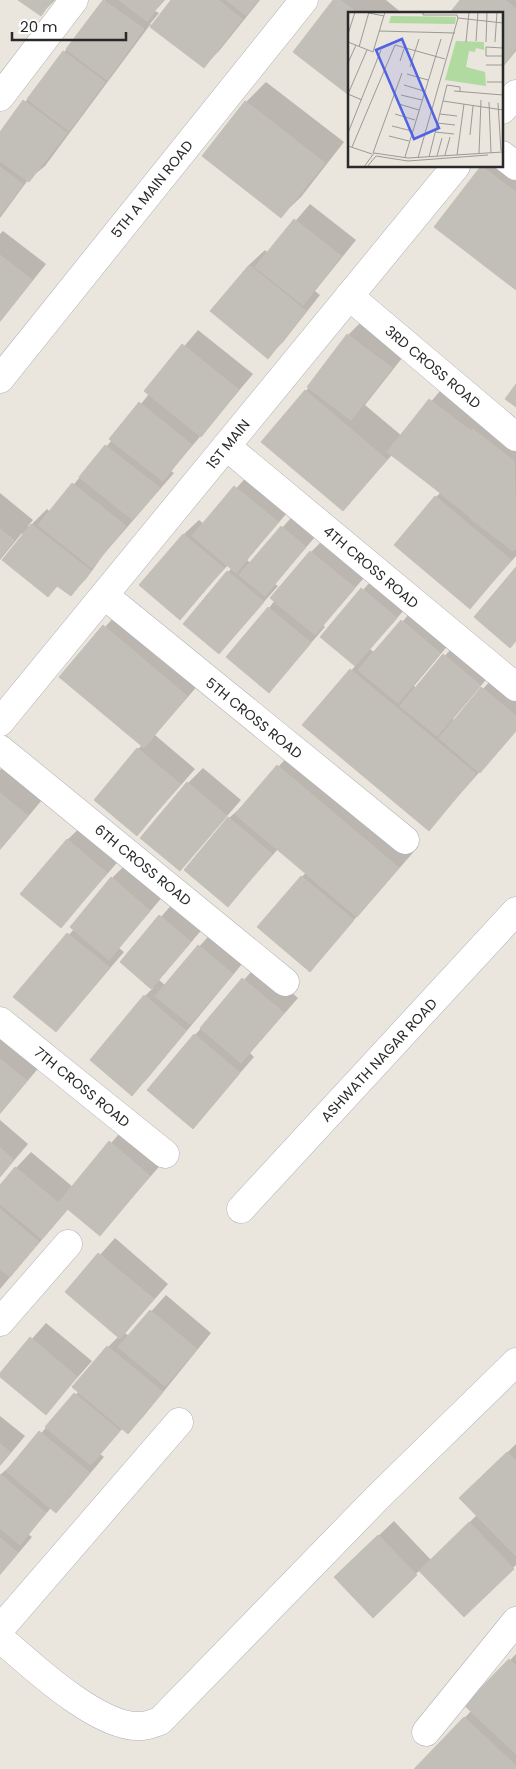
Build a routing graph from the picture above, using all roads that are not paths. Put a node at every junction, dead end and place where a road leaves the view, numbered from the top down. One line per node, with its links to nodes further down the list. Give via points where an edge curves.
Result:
1 (74, 0): 4 (street)
2 (304, 0): 10 (street, 5TH A MAIN ROAD)
3 (516, 94): 5 (street)
4 (0, 96)
5 (504, 108)
6 (504, 157): 7 (street)
7 (516, 166)
8 (454, 168): 9 (street, 1ST MAIN)
9 (349, 296): 11 (street, 3RD CROSS ROAD); 12 (street, 1ST MAIN)
10 (0, 379)
11 (516, 437)
12 (226, 446): 13 (street, 1ST MAIN); 14 (street, 4TH CROSS ROAD)
13 (104, 595): 15 (street, 1ST MAIN); 17 (street, 5TH CROSS ROAD)
14 (516, 687)
15 (0, 722)
16 (0, 749): 19 (street, 6TH CROSS ROAD)
17 (405, 840)
18 (516, 911): 22 (street, ASHWATH NAGAR ROAD)
19 (285, 982)
20 (0, 1021): 21 (street, 7TH CROSS ROAD)
21 (164, 1154)
22 (241, 1209)
23 (68, 1244): 24 (street)
24 (0, 1322)
25 (516, 1362): 29 (street, via 378,1497 160,1721 141,1726 117,1722 56,1687)
26 (178, 1422): 28 (street)
27 (516, 1621): 30 (street)
28 (0, 1629)
29 (0, 1638)
30 (426, 1732)

